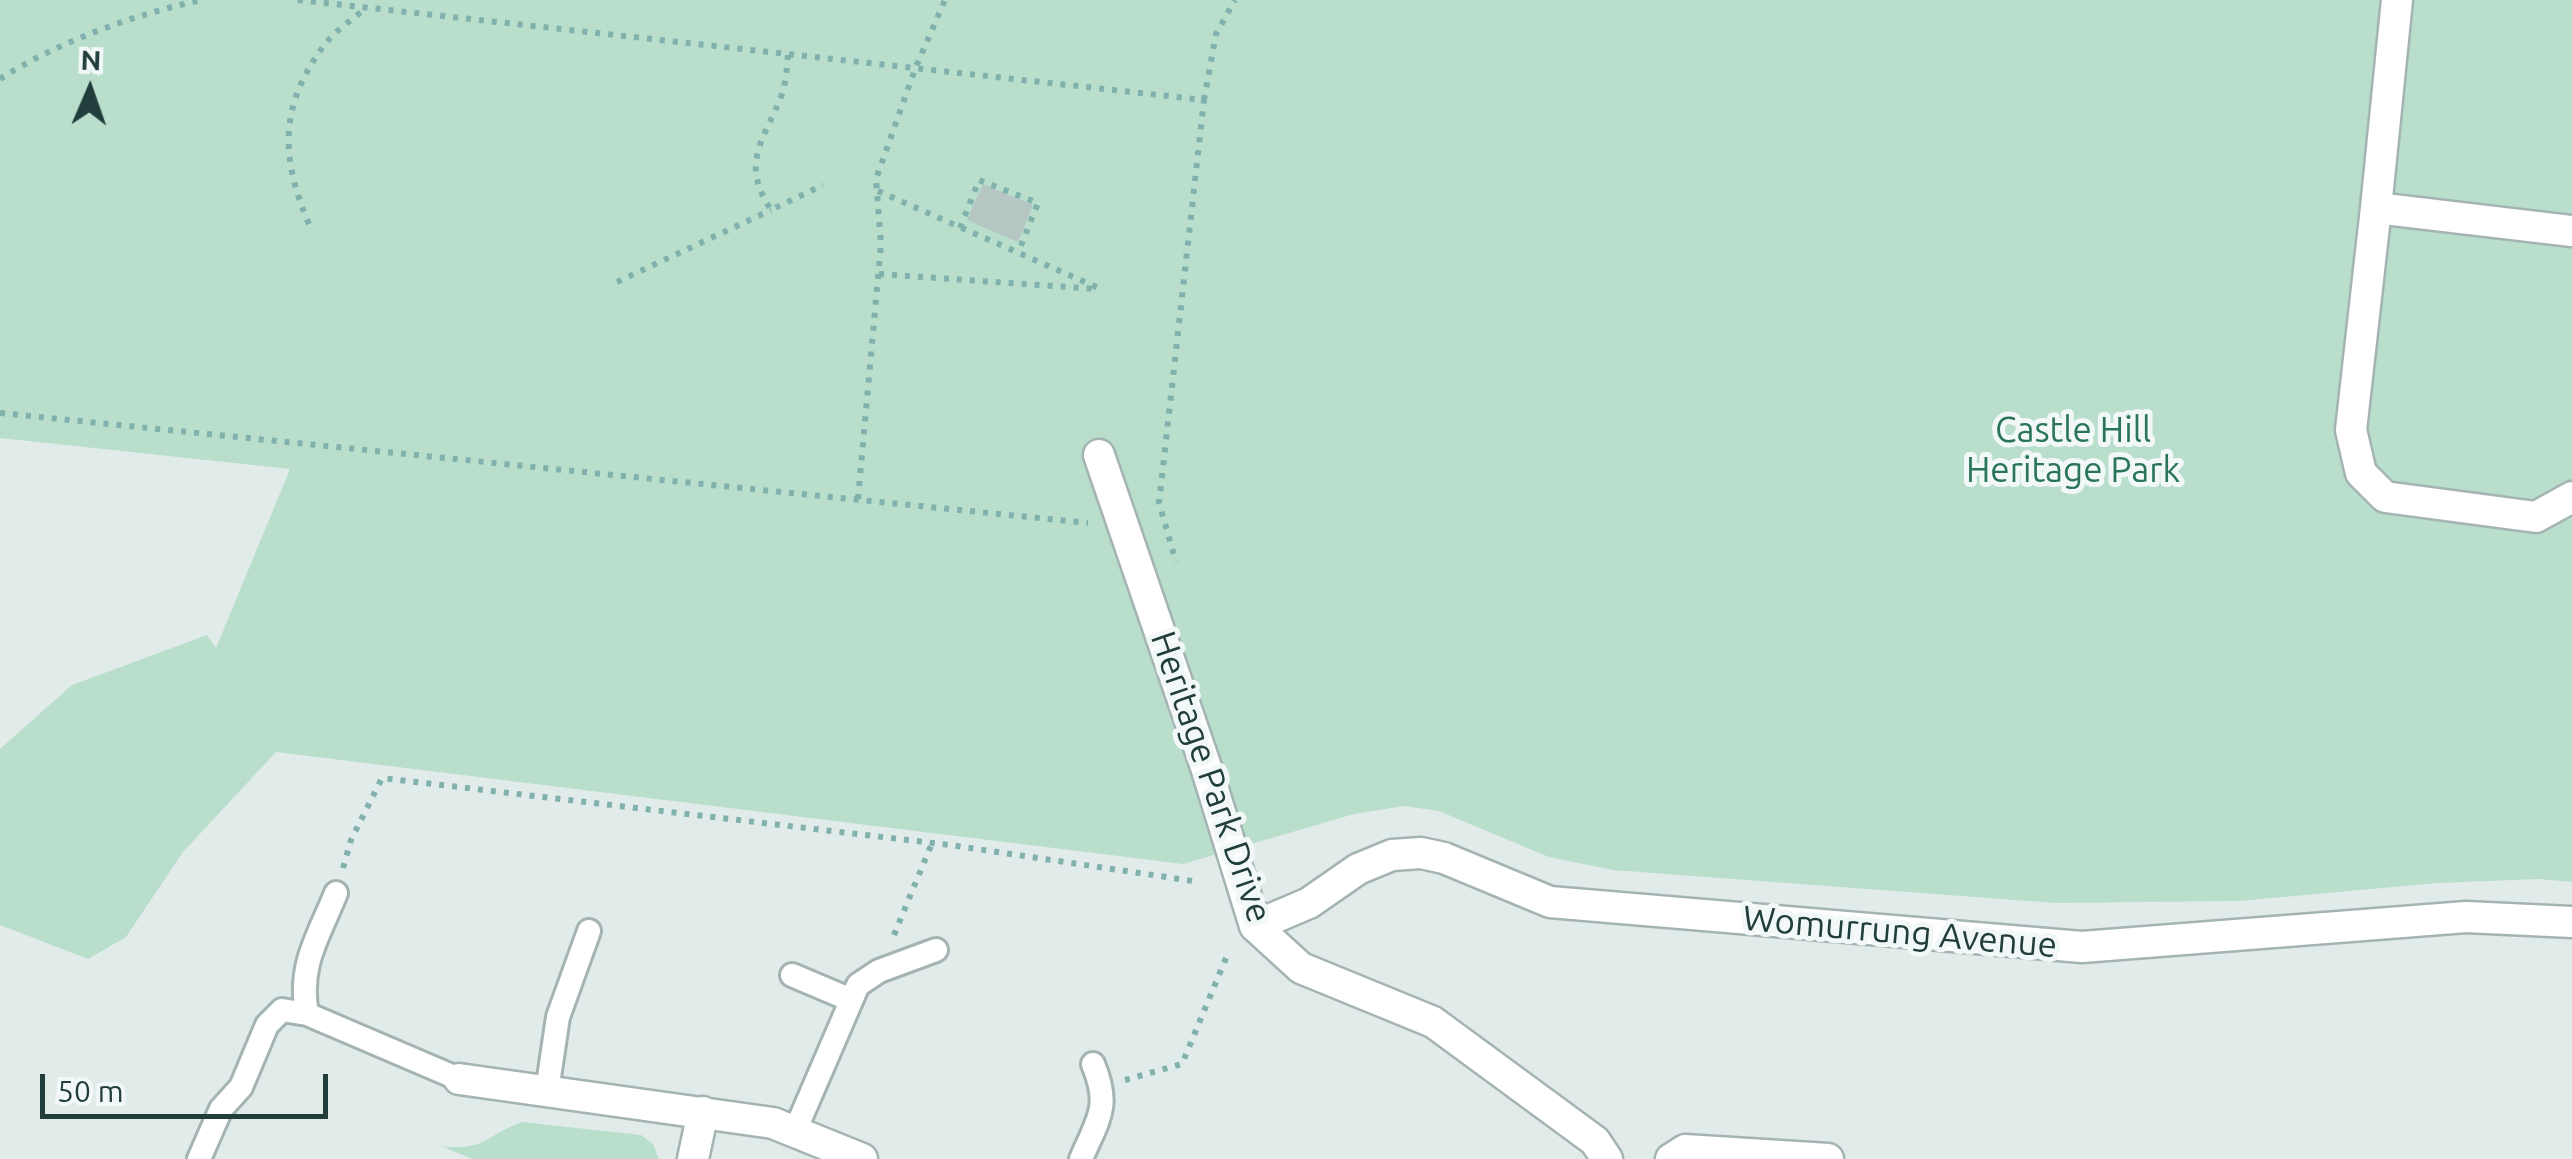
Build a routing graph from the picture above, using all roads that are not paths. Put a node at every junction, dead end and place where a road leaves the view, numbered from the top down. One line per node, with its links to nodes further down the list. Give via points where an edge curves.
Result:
1 (2397, 0): 2 (street)
2 (2376, 208): 3 (street); 5 (street, via 2351,430 2361,474 2385,497 2536,517)
3 (2572, 230)
4 (1099, 455): 8 (street, Heritage Park Drive)
5 (2572, 497)
6 (336, 894): 13 (lane, via 304,970)
7 (2572, 922): 8 (street, Womurrung Avenue, via 2466,917 2082,948 1550,902 1421,853 1392,855 1358,869 1310,902)
8 (1255, 926): 23 (street, Heritage Park Drive, via 1301,968 1433,1022 1595,1140)
9 (589, 931): 16 (lane, via 558,1017)
10 (936, 950): 12 (lane, via 862,980)
11 (792, 975): 12 (lane)
12 (851, 1000): 18 (lane)
13 (307, 1014): 15 (lane); 19 (lane, via 282,1010 272,1018)
14 (1093, 1064): 22 (lane, via 1102,1086 1100,1113)
15 (459, 1078): 16 (street)
16 (548, 1090): 17 (street)
17 (703, 1112): 18 (street); 20 (street)
18 (795, 1131): 21 (street)
19 (199, 1159)
20 (693, 1159)
21 (862, 1159)
22 (1081, 1159)
23 (1607, 1159)
24 (1671, 1159): 25 (street, via 1685,1150)
25 (1828, 1159)

